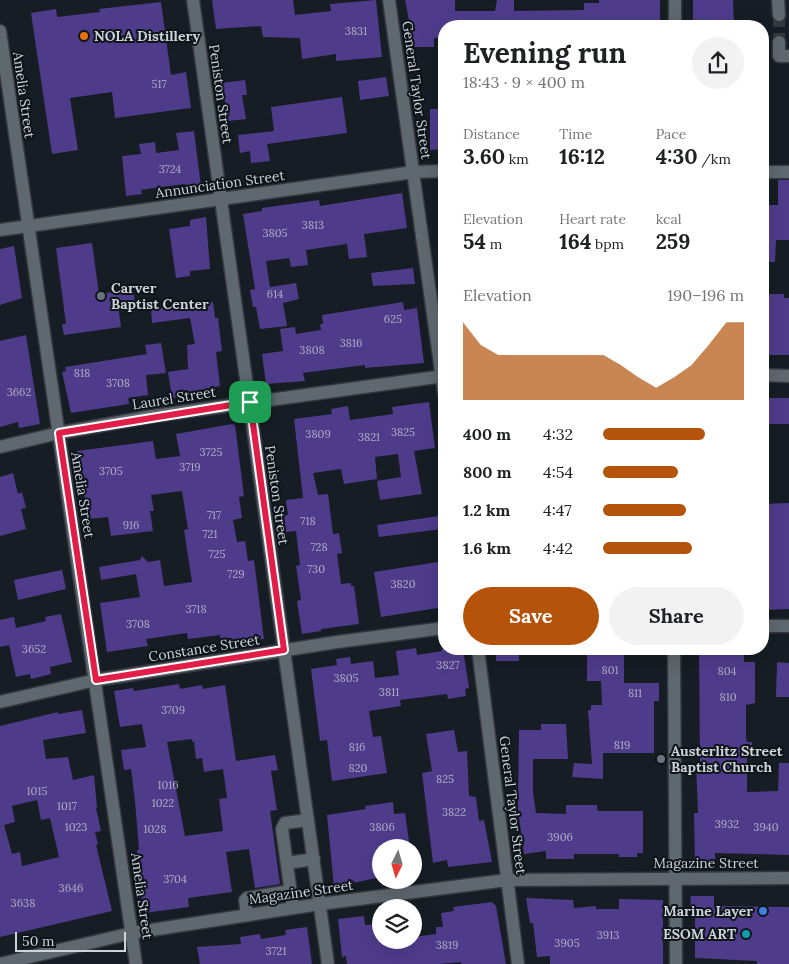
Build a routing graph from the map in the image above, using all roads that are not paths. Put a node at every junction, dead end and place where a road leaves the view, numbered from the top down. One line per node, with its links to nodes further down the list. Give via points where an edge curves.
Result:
1 (193, 0): 14 (street, Peniston Street)
2 (389, 0): 11 (street, General Taylor Street)
3 (675, 0): 6 (street)
4 (778, 0): 5 (street)
5 (779, 15)
6 (676, 20)
7 (0, 31): 15 (street, Amelia Street)
8 (779, 42): 9 (street, via 779,56)
9 (789, 56)
10 (438, 171): 11 (street, Annunciation Street)
11 (414, 172): 14 (street, Annunciation Street); 17 (street, General Taylor Street)
12 (769, 172): 13 (street)
13 (789, 172)
14 (221, 199): 15 (street, Annunciation Street); 21 (street, Peniston Street)
15 (27, 226): 16 (street, Annunciation Street); 22 (street, Amelia Street)
16 (0, 230)
17 (438, 341)
18 (769, 376): 19 (street)
19 (789, 376)
20 (438, 377): 21 (street, Laurel Street)
21 (250, 402): 22 (street, Laurel Street); 27 (street, Peniston Street)
22 (59, 433): 23 (street, Laurel Street); 30 (street, Amelia Street)
23 (0, 446)
24 (769, 626): 25 (street)
25 (789, 626)
26 (438, 629): 27 (street, Constance Street)
27 (284, 650): 30 (street, Constance Street); 32 (street, Peniston Street)
28 (479, 655): 37 (street, General Taylor Street)
29 (674, 655): 35 (street)
30 (96, 680): 31 (street, Constance Street); 42 (street, Amelia Street)
31 (0, 702)
32 (308, 820): 33 (street, Peniston Street); 34 (street, via 283,825)
33 (314, 859): 34 (street); 39 (street, Peniston Street)
34 (287, 863): 38 (street)
35 (675, 878): 36 (street, Magazine Street); 37 (street, Magazine Street); 47 (street)
36 (789, 878)
37 (507, 880): 39 (street, Magazine Street); 46 (street, General Taylor Street)
38 (290, 891): 40 (street); 41 (street, via 247,898)
39 (320, 904): 40 (street, Magazine Street); 45 (street, Peniston Street)
40 (293, 908): 41 (street, Magazine Street)
41 (248, 915): 42 (street, Magazine Street)
42 (132, 933): 43 (street, Magazine Street); 44 (street, Amelia Street)
43 (0, 964)
44 (136, 964)
45 (328, 964)
46 (518, 964)
47 (676, 964)

